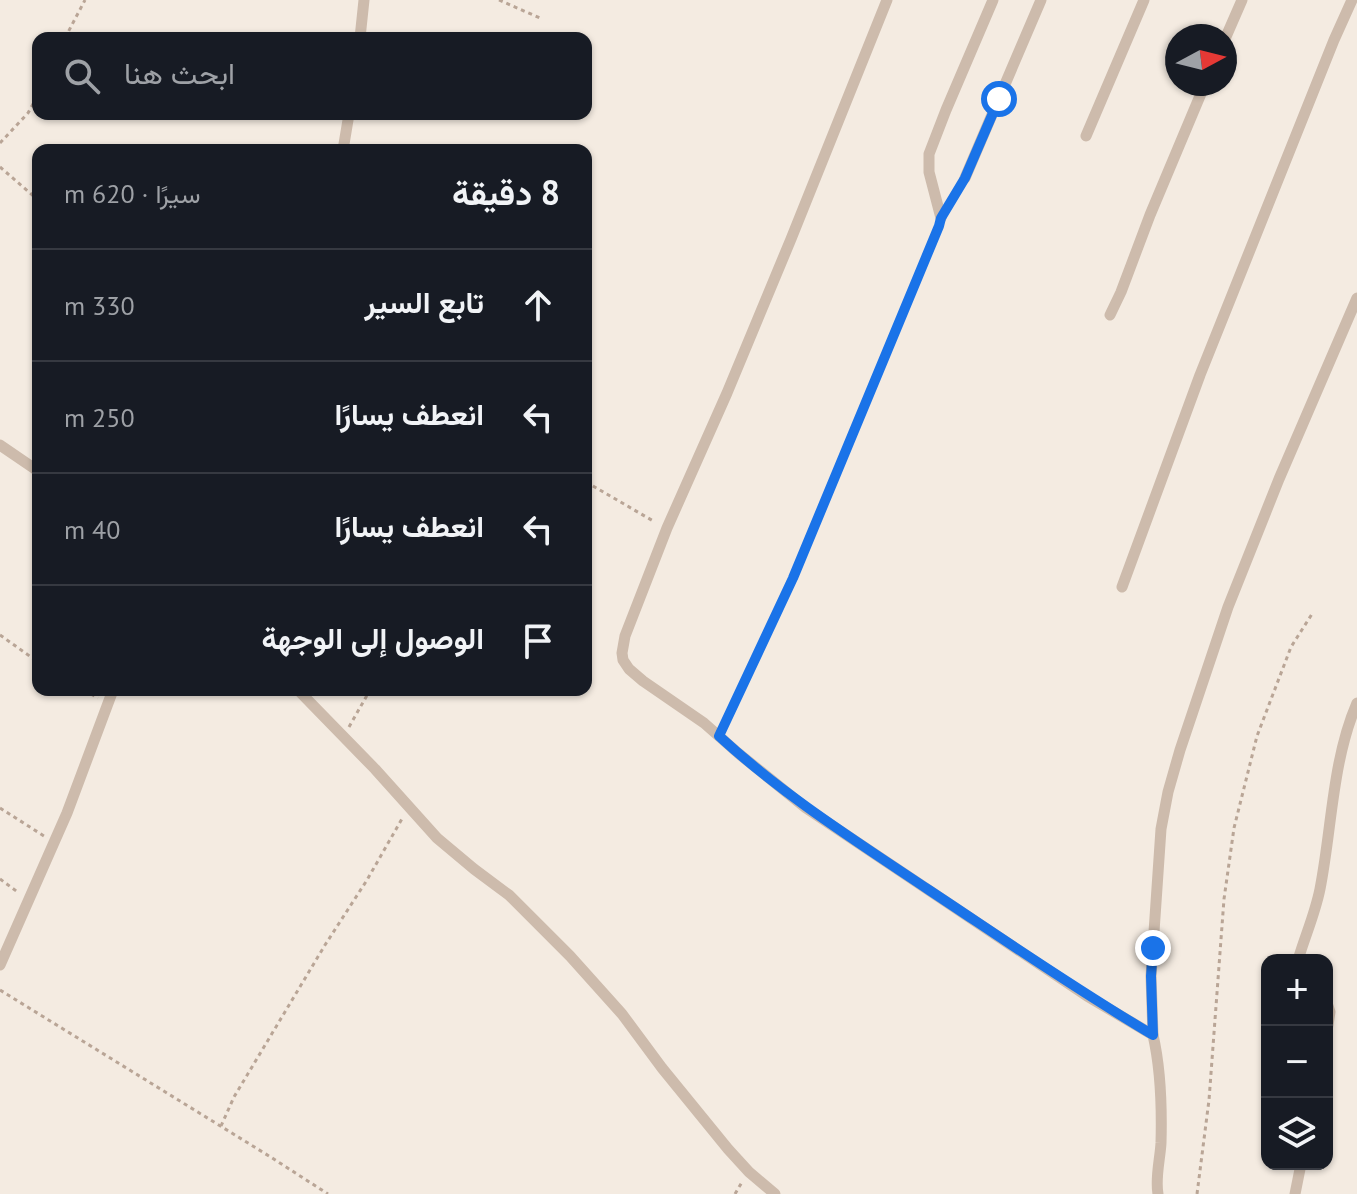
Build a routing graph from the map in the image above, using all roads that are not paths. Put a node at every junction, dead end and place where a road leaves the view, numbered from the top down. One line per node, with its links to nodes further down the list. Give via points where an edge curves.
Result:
1 (364, 0): 9 (street)
2 (887, 0): 26 (street, via 667,528 625,636 623,660 806,808)
3 (993, 0): 15 (street, via 929,154)
4 (1041, 0): 14 (street)
5 (1144, 0): 12 (street)
6 (1242, 0): 8 (street)
7 (1352, 0): 20 (street, via 1200,375)
8 (1232, 24)
9 (361, 32)
10 (1200, 96): 17 (street)
11 (348, 120): 13 (street)
12 (1086, 136)
13 (344, 144)
14 (965, 178)
15 (941, 218)
16 (1357, 298): 26 (street, via 1228,607 1168,792 1152,962)
17 (1110, 315)
18 (0, 445): 19 (street)
19 (32, 467)
20 (1122, 587)
21 (111, 696): 25 (street)
22 (304, 696): 28 (street, via 437,838 509,895 570,956 728,1149)
23 (1357, 703): 24 (street, via 1340,759 1318,898)
24 (1300, 954)
25 (0, 965)
26 (1153, 1035): 29 (street, via 1160,1084)
27 (1300, 1170): 30 (street)
28 (775, 1194)
29 (1158, 1194)
30 (1295, 1194)

